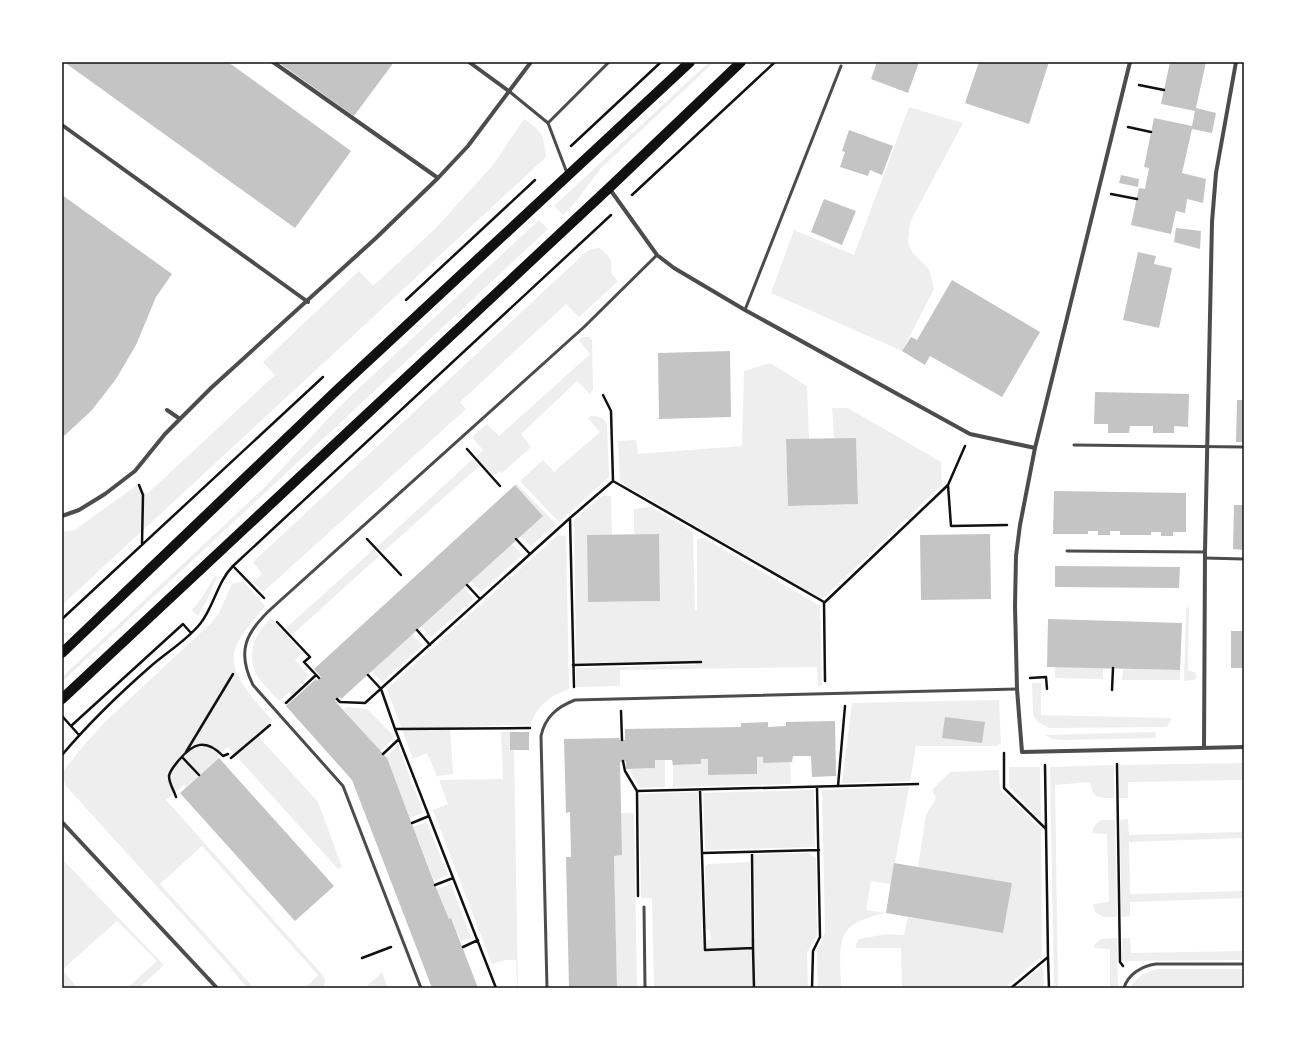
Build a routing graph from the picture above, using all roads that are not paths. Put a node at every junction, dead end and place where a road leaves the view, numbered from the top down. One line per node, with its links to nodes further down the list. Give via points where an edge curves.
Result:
1 (273, 62): 14 (street)
2 (469, 62): 10 (street)
3 (531, 62): 10 (street)
4 (609, 62): 11 (lane)
5 (690, 62): 13 (main road)
6 (741, 62): 15 (main road)
7 (1130, 62): 24 (street)
8 (1236, 62): 22 (street, via 1216,173 1212,222)
9 (841, 66): 18 (lane)
10 (510, 92): 11 (lane); 14 (street, via 475,137)
11 (548, 122): 13 (lane)
12 (62, 125): 17 (street)
13 (568, 176): 30 (main road, via 338,389)
14 (438, 178): 17 (street)
15 (609, 188): 16 (street); 32 (main road)
16 (657, 255): 18 (street, via 674,268); 39 (lane, via 584,327 272,608 252,631 245,646 247,673 253,685 343,786)
17 (308, 302): 20 (street)
18 (745, 310): 24 (street, via 970,434)
19 (167, 410): 20 (street)
20 (180, 419): 25 (street, via 135,471 80,510)
21 (1074, 445): 22 (lane)
22 (1208, 446): 23 (lane); 27 (street)
23 (1244, 447)
24 (1035, 448): 31 (street, via 1016,556)
25 (62, 516)
26 (1067, 551): 27 (lane)
27 (1204, 552): 28 (street)
28 (1205, 558): 29 (lane); 34 (street)
29 (1244, 559)
30 (62, 653)
31 (1017, 689): 34 (street, via 1022,752); 40 (lane, via 575,700 564,704 552,713 543,727 541,736)
32 (62, 699)
33 (1244, 747): 34 (street)
34 (1204, 748)
35 (62, 822): 38 (street)
36 (644, 907): 41 (lane)
37 (1244, 964): 42 (lane, via 1145,966 1130,976)
38 (217, 988)
39 (421, 988)
40 (547, 988)
41 (645, 988)
42 (1124, 988)

